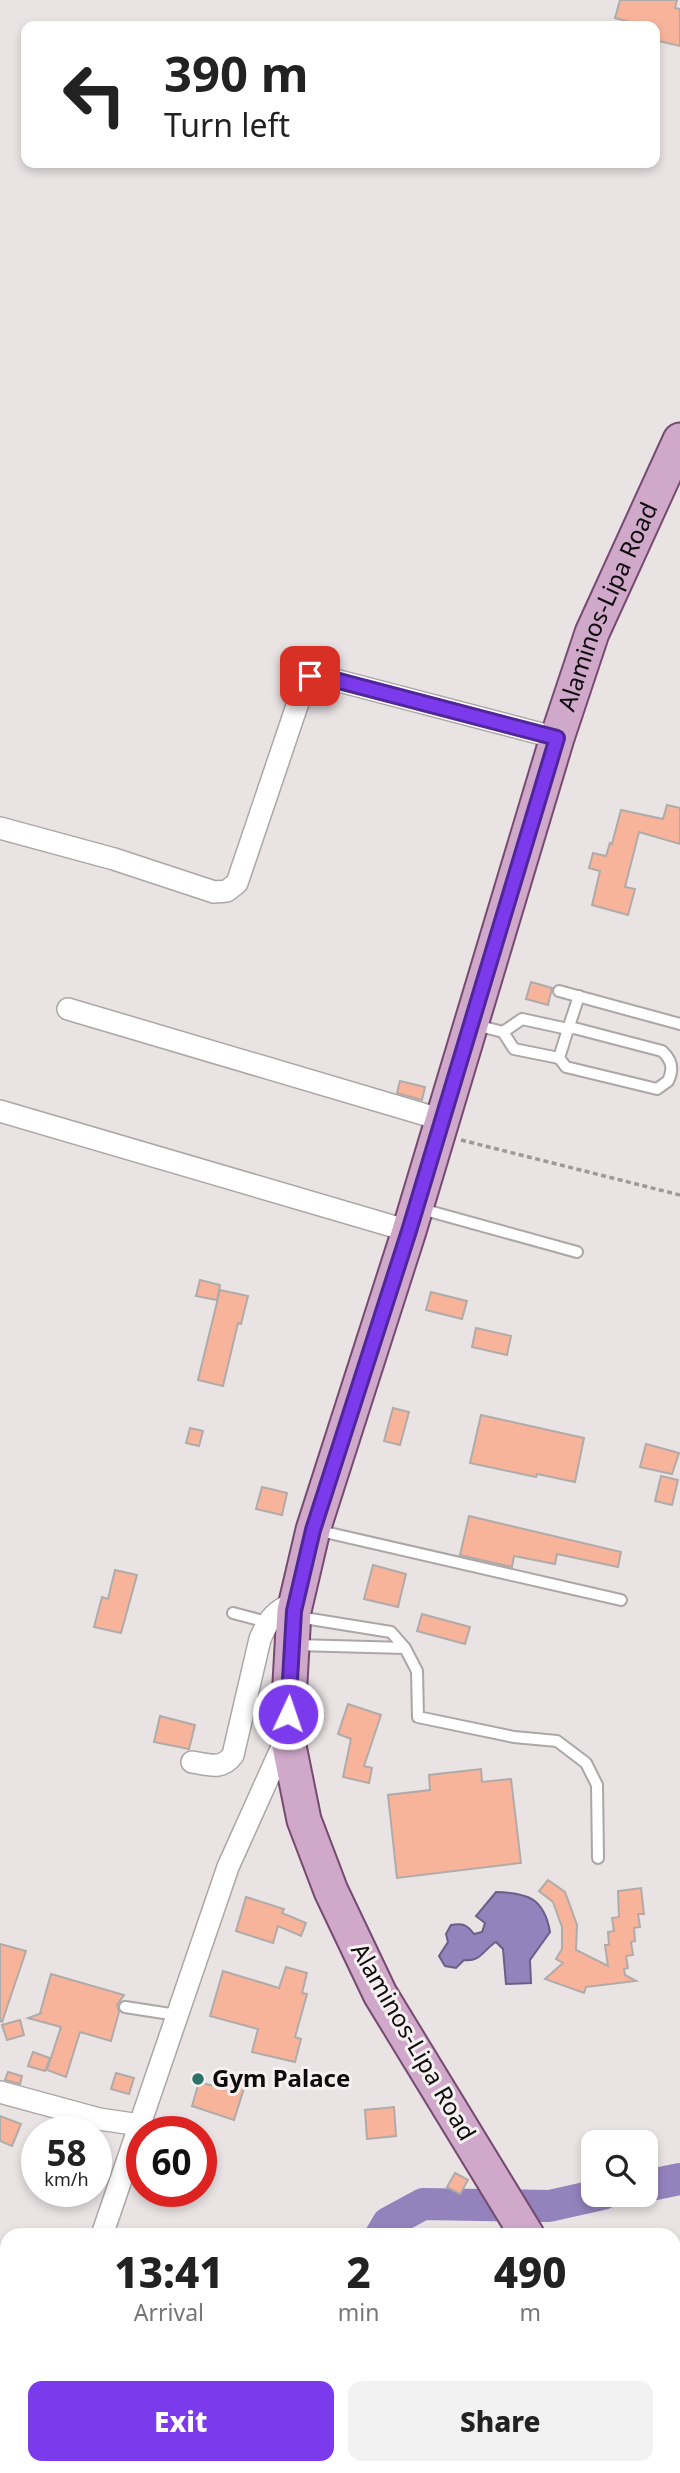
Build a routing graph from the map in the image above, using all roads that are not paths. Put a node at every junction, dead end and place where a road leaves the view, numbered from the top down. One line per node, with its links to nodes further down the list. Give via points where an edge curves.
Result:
1 (678, 449): 2 (main road, Alaminos-Lipa Road, via 592,633)
2 (557, 738): 3 (street, via 316,675 305,682 237,883 227,891 214,892); 7 (main road, Alaminos-Lipa Road)
3 (0, 828)
4 (559, 990): 5 (lane)
5 (579, 996): 8 (lane); 9 (lane)
6 (68, 1010): 14 (street)
7 (470, 1023): 10 (lane); 14 (main road, Alaminos-Lipa Road)
8 (680, 1024)
9 (568, 1029): 10 (lane, via 522,1019); 11 (lane); 12 (lane, via 581,1028 662,1051)
10 (503, 1032): 11 (lane, via 514,1049)
11 (559, 1058): 12 (lane, via 566,1066 657,1089)
12 (676, 1074)
13 (0, 1111): 15 (street)
14 (441, 1127): 15 (main road, Alaminos-Lipa Road)
15 (412, 1219): 16 (lane); 17 (main road, Alaminos-Lipa Road)
16 (577, 1252)
17 (313, 1530): 18 (lane); 20 (main road, Alaminos-Lipa Road)
18 (621, 1600)
19 (233, 1613): 20 (lane)
20 (287, 1621): 21 (lane); 21 (lane, via 391,1632); 22 (main road, Alaminos-Lipa Road); 23 (street, via 260,1639 233,1755 220,1766)
21 (405, 1648): 24 (lane, via 417,1671 418,1717 557,1741 586,1763 597,1785)
22 (287, 1736): 26 (street, via 228,1867); 32 (main road, Alaminos-Lipa Road, via 304,1820 331,1891 380,1994)
23 (192, 1762)
24 (598, 1858)
25 (125, 2007): 26 (lane)
26 (177, 2015): 28 (street)
27 (0, 2092): 29 (street)
28 (143, 2116)
29 (126, 2123)
30 (126, 2166): 31 (street)
31 (104, 2228)
32 (523, 2228)

